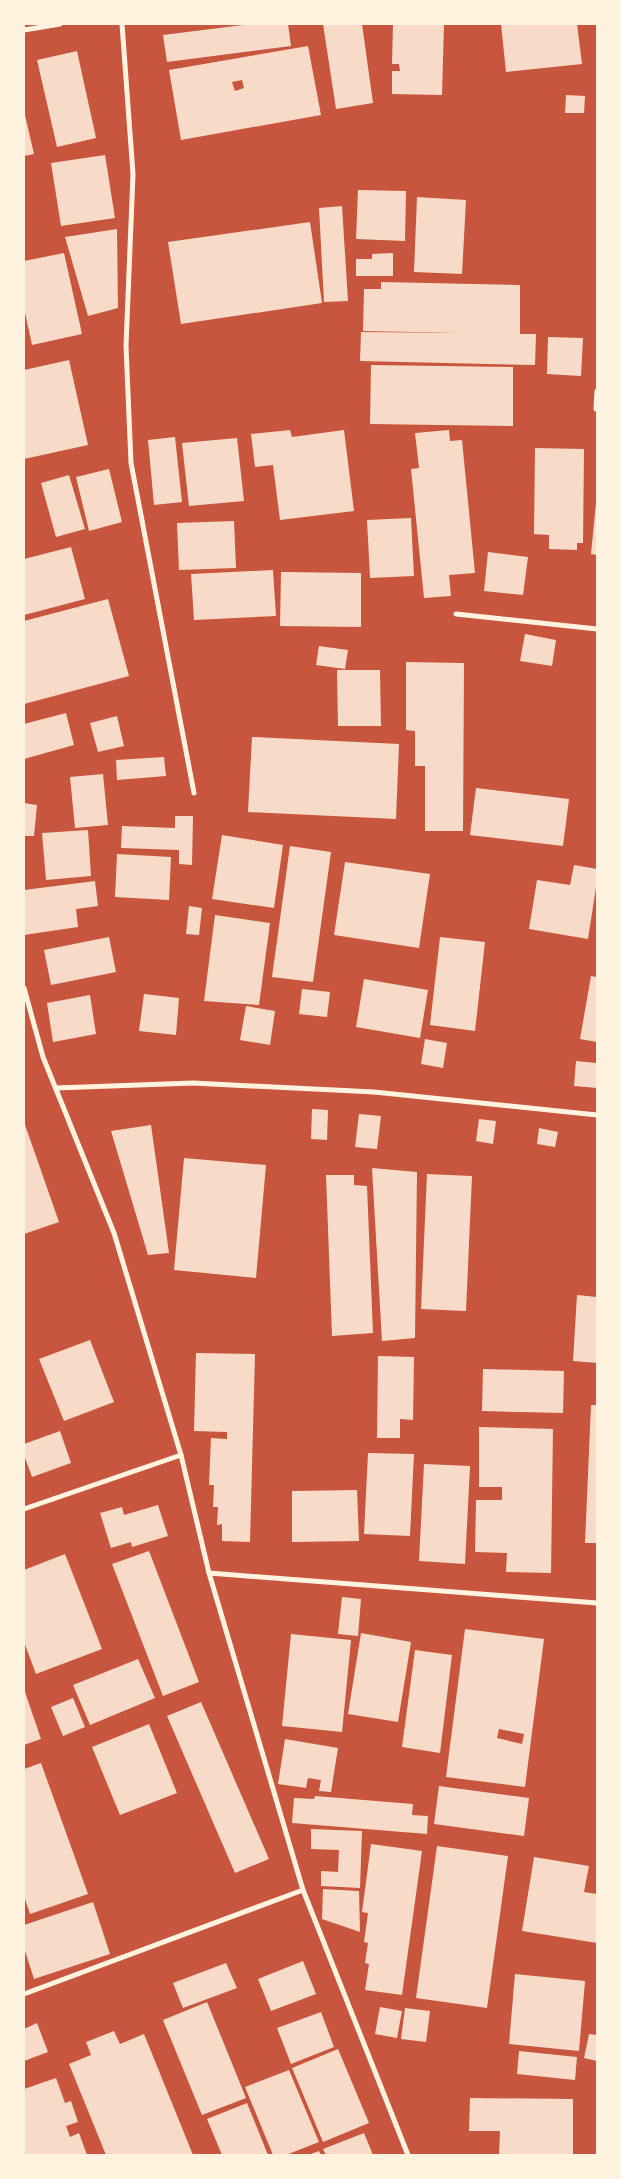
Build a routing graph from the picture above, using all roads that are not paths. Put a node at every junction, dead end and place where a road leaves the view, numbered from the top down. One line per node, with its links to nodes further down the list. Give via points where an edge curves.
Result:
1 (60, 24): 3 (street)
2 (122, 24): 8 (street, via 133,174 126,346 131,463)
3 (24, 30)
4 (597, 391): 5 (street)
5 (596, 409)
6 (456, 614): 7 (street)
7 (597, 629)
8 (194, 793)
9 (24, 988): 10 (street)
10 (27, 1012): 11 (street)
11 (56, 1088): 12 (street, via 193,1083 374,1092); 13 (street, via 114,1233)
12 (597, 1115)
13 (181, 1455): 14 (street); 15 (street)
14 (24, 1509)
15 (209, 1573): 16 (street); 17 (street)
16 (597, 1603)
17 (303, 1890): 18 (street); 19 (street)
18 (24, 1994)
19 (408, 2155)

